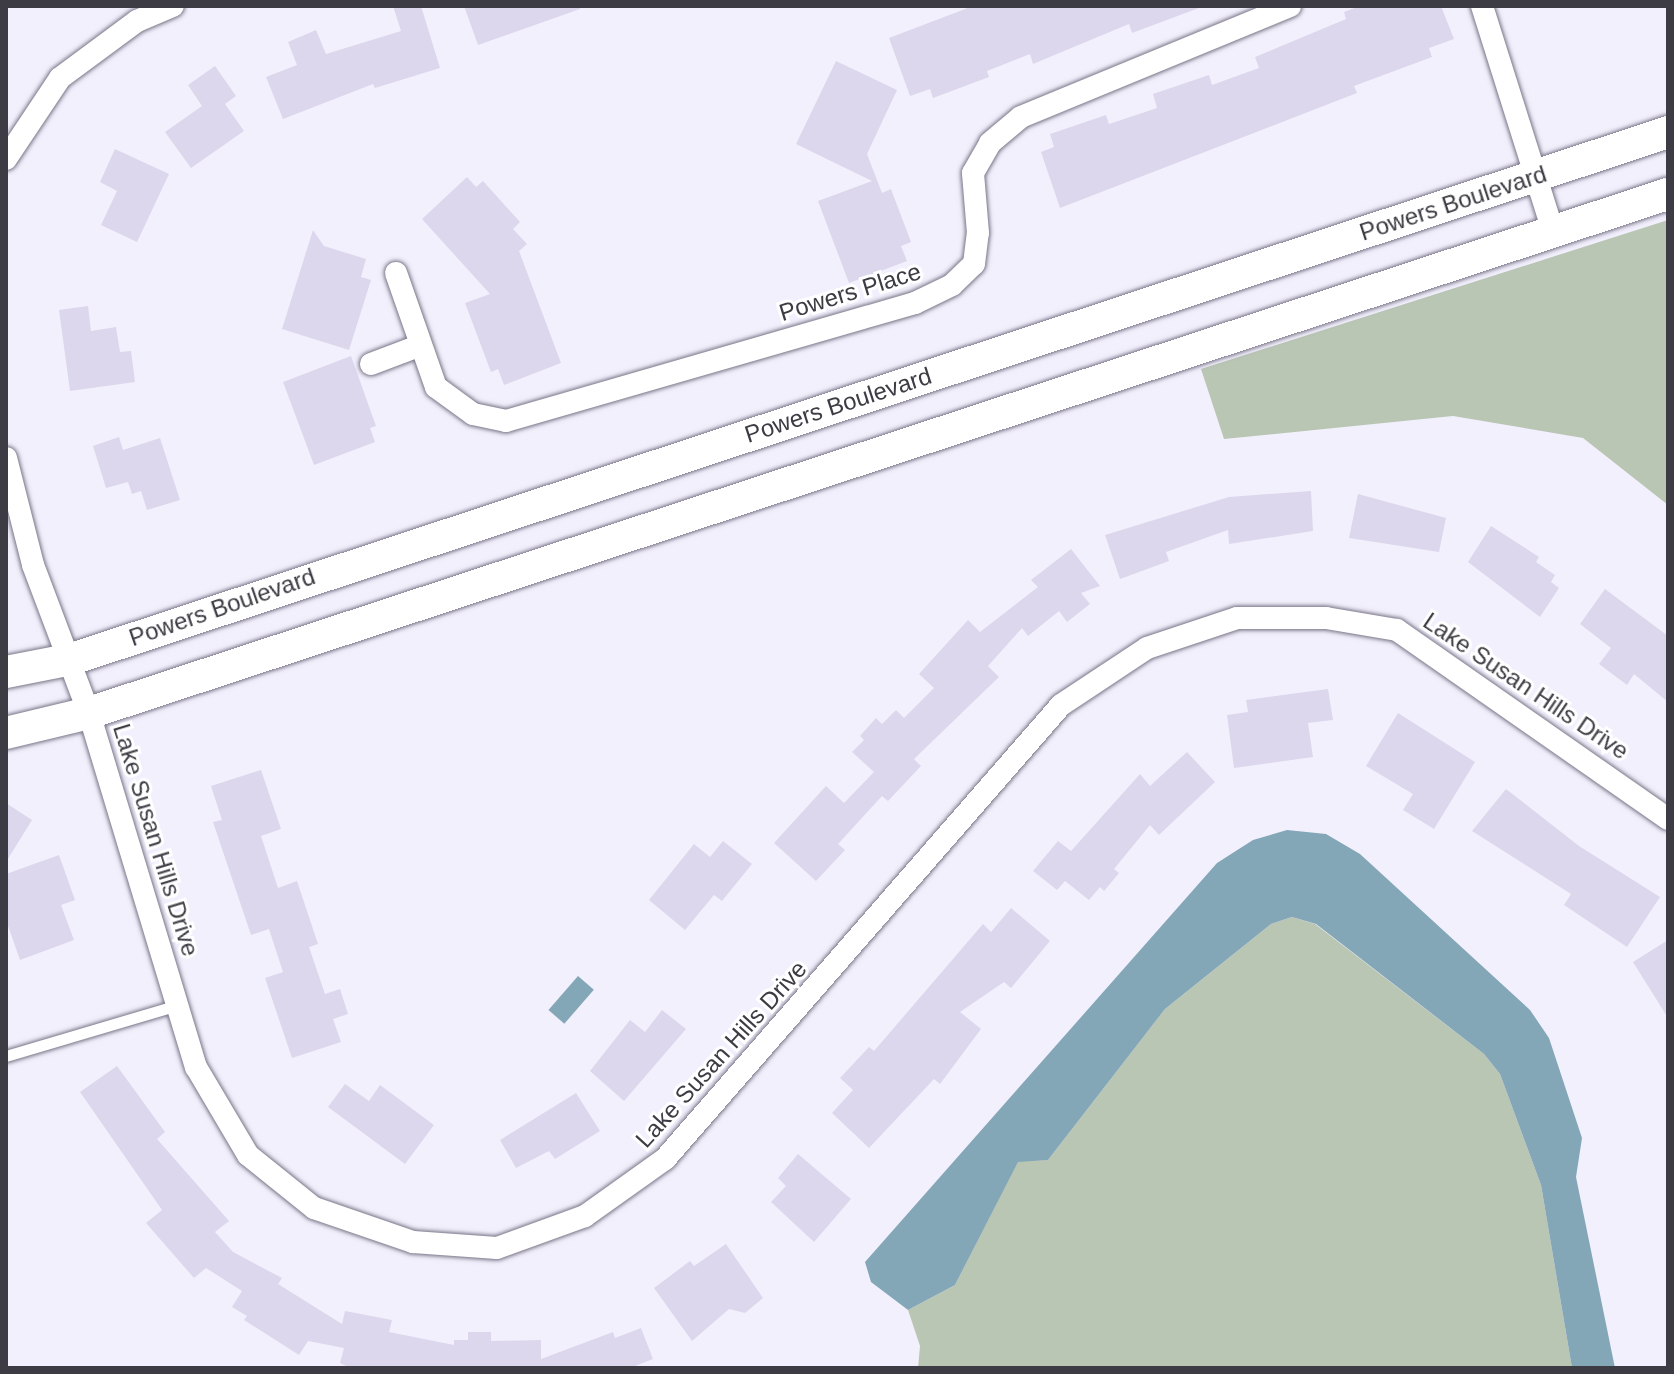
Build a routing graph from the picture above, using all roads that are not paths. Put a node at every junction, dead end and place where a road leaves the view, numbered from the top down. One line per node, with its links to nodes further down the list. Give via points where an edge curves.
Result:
1 (173, 6): 5 (street, via 137,21 60,78)
2 (1290, 6): 10 (street, Powers Place, via 1021,117 990,143 973,173 978,233 974,264 952,285 915,303 506,421 473,414 436,387)
3 (1482, 6): 6 (street)
4 (1668, 132): 6 (main road, Powers Boulevard)
5 (6, 159)
6 (1534, 177): 8 (street); 13 (main road, Powers Boulevard)
7 (1668, 194): 8 (main road)
8 (1553, 231): 15 (main road)
9 (396, 273): 10 (street, Powers Place)
10 (421, 345): 11 (street)
11 (371, 364)
12 (6, 458): 13 (street, Lake Susan Hills Drive, via 33,565)
13 (72, 659): 14 (main road, Powers Boulevard); 15 (street, Lake Susan Hills Drive)
14 (6, 672)
15 (89, 713): 16 (main road); 18 (street, Lake Susan Hills Drive)
16 (6, 733)
17 (1668, 819): 18 (street, Lake Susan Hills Drive, via 1397,630 1326,618 1237,618 1147,648 1061,705 665,1159 585,1216 497,1248 413,1242 314,1208 248,1155 196,1067)
18 (179, 1005): 19 (lane)
19 (6, 1056)

